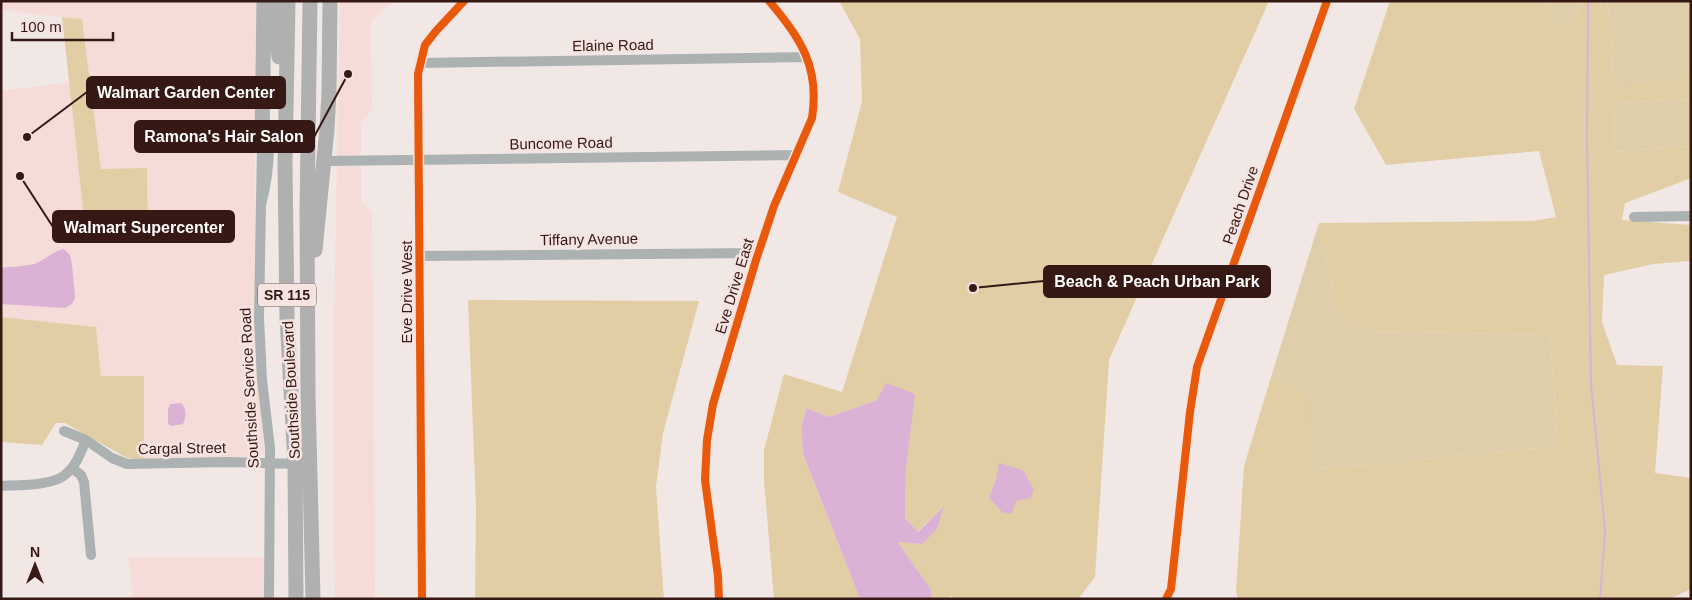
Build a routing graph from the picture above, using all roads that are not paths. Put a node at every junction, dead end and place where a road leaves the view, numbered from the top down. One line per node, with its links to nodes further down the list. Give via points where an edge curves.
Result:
1 (264, 1): 12 (highway)
2 (273, 1): 11 (highway)
3 (288, 1): 11 (highway, Southside Boulevard / SR 115)
4 (310, 1): 20 (highway, Southside Boulevard / SR 115)
5 (330, 1): 15 (highway)
6 (464, 1): 10 (street, Eve Drive West, via 430,38)
7 (769, 1): 9 (street, Eve Drive East, via 794,30)
8 (1327, 1): 28 (street, Peach Drive, via 1198,367)
9 (806, 57): 10 (street, Elaine Road); 13 (street, Eve Drive East, via 814,82 814,105)
10 (420, 63): 14 (street, Eve Drive West)
11 (286, 126): 24 (highway, Southside Boulevard / SR 115, via 287,317)
12 (262, 145): 23 (street, Southside Service Road, via 259,318)
13 (797, 154): 14 (street, Buncome Road); 18 (street, Eve Drive East)
14 (418, 160): 15 (street, Buncome Road); 19 (street, Eve Drive West)
15 (325, 161): 20 (highway)
16 (1634, 216): 17 (street)
17 (1691, 216)
18 (758, 253): 19 (street, Tiffany Avenue); 33 (street, Eve Drive East, via 718,386 707,440 705,480)
19 (420, 256): 32 (street, Eve Drive West)
20 (308, 313): 24 (highway, Southside Boulevard / SR 115, via 308,395)
21 (64, 431): 22 (street, Cargal Street)
22 (86, 440): 23 (street, Cargal Street, via 127,464); 25 (street)
23 (269, 463): 24 (street, Cargal Street); 29 (street, Southside Service Road)
24 (302, 464): 30 (highway, Southside Boulevard / SR 115); 31 (highway, Southside Boulevard / SR 115)
25 (72, 468): 26 (street, via 54,481); 27 (street, via 84,482)
26 (1, 486)
27 (92, 555)
28 (1170, 596)
29 (269, 599)
30 (296, 599)
31 (313, 599)
32 (422, 599)
33 (719, 599)

